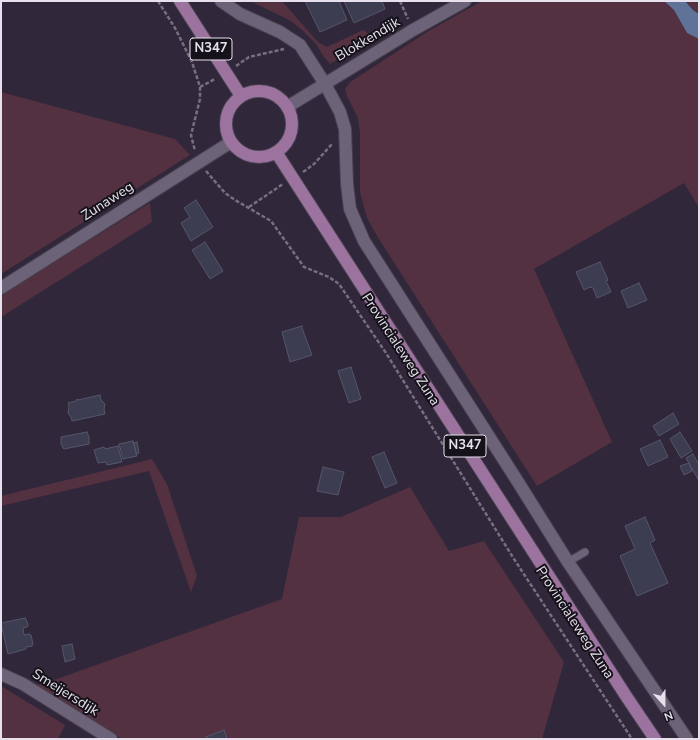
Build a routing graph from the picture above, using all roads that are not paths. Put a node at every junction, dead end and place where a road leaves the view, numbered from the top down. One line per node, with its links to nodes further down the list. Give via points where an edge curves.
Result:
1 (180, 1): 5 (main road, N347)
2 (222, 1): 4 (street, Provincialeweg Zuna, via 240,14 280,32 300,45)
3 (465, 1): 4 (street, Blokkendijk)
4 (325, 84): 6 (street, Blokkendijk); 11 (street, Provincialeweg Zuna, via 340,112 345,129 350,209 364,241)
5 (241, 96): 6 (main road, via 256,91 269,92 280,98); 7 (main road, via 230,107 226,119)
6 (287, 107): 8 (main road, via 292,119 292,129 286,143)
7 (231, 142): 8 (main road, via 241,152 256,157); 9 (street, Zunaweg)
8 (276, 152): 14 (main road, Provincialeweg Zuna / N347)
9 (1, 288)
10 (585, 552): 11 (lane)
11 (568, 562): 15 (street, Provincialeweg Zuna)
12 (1, 674): 13 (street, Smeijersdijk, via 23,684)
13 (111, 739)
14 (655, 739)
15 (688, 739)

